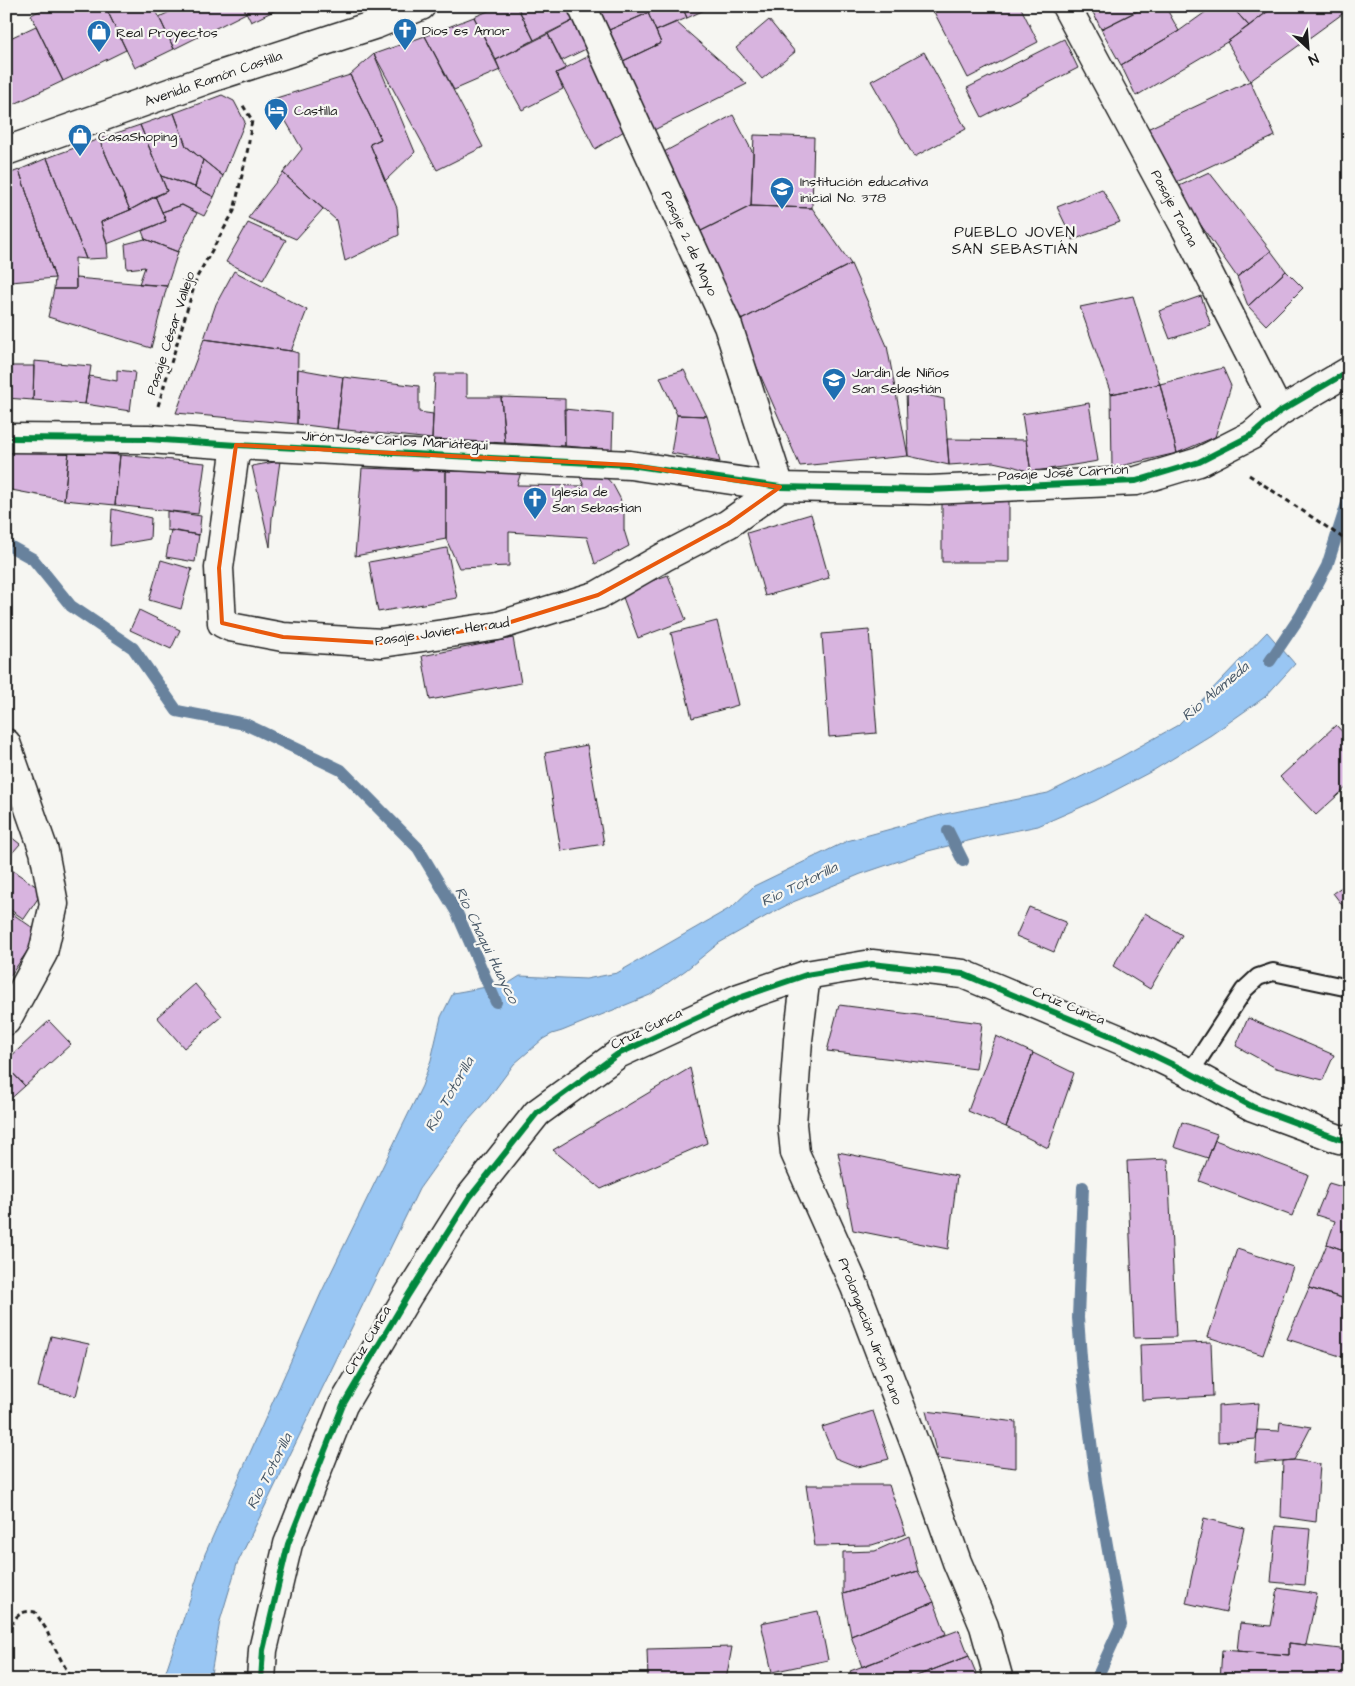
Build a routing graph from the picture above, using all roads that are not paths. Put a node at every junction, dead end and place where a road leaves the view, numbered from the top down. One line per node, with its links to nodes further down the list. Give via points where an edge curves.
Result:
1 (421, 6): 4 (street, Avenida Ramón Castilla)
2 (582, 6): 9 (street, Pasaje 2 de Mayo, via 728,326)
3 (1066, 6): 6 (street, Pasaje Tacna, via 1186,229)
4 (6, 151)
5 (1349, 371): 6 (street, Pasaje José Carrión)
6 (1279, 412): 9 (street, Pasaje José Carrión, via 1252,435 1199,462 1136,481 929,490)
7 (6, 438): 8 (street, Jirón José Carlos Mariátegui, via 148,439)
8 (236, 445): 9 (street, Jirón José Carlos Mariátegui, via 630,465); 9 (street, Pasaje Javier Heraud, via 219,568 222,623 230,628 283,637 382,643 498,626 598,595 728,524)
9 (780, 487)
10 (6, 742): 13 (street, via 44,851 54,904 43,953)
11 (806, 975): 14 (street, Cruz Cunca, via 872,964 963,974 1128,1043); 16 (street, Cruz Cunca, via 739,998 618,1054 538,1113 470,1197 343,1404 288,1544 263,1650); 17 (street, Prolongación Jirón Puno, via 792,1124 795,1153 855,1287 984,1626)
12 (1349, 988): 14 (lane, via 1273,972 1258,977 1244,990)
13 (6, 1020)
14 (1188, 1072): 15 (street, Cruz Cunca, via 1253,1107)
15 (1349, 1140)
16 (261, 1680)
17 (999, 1680)

